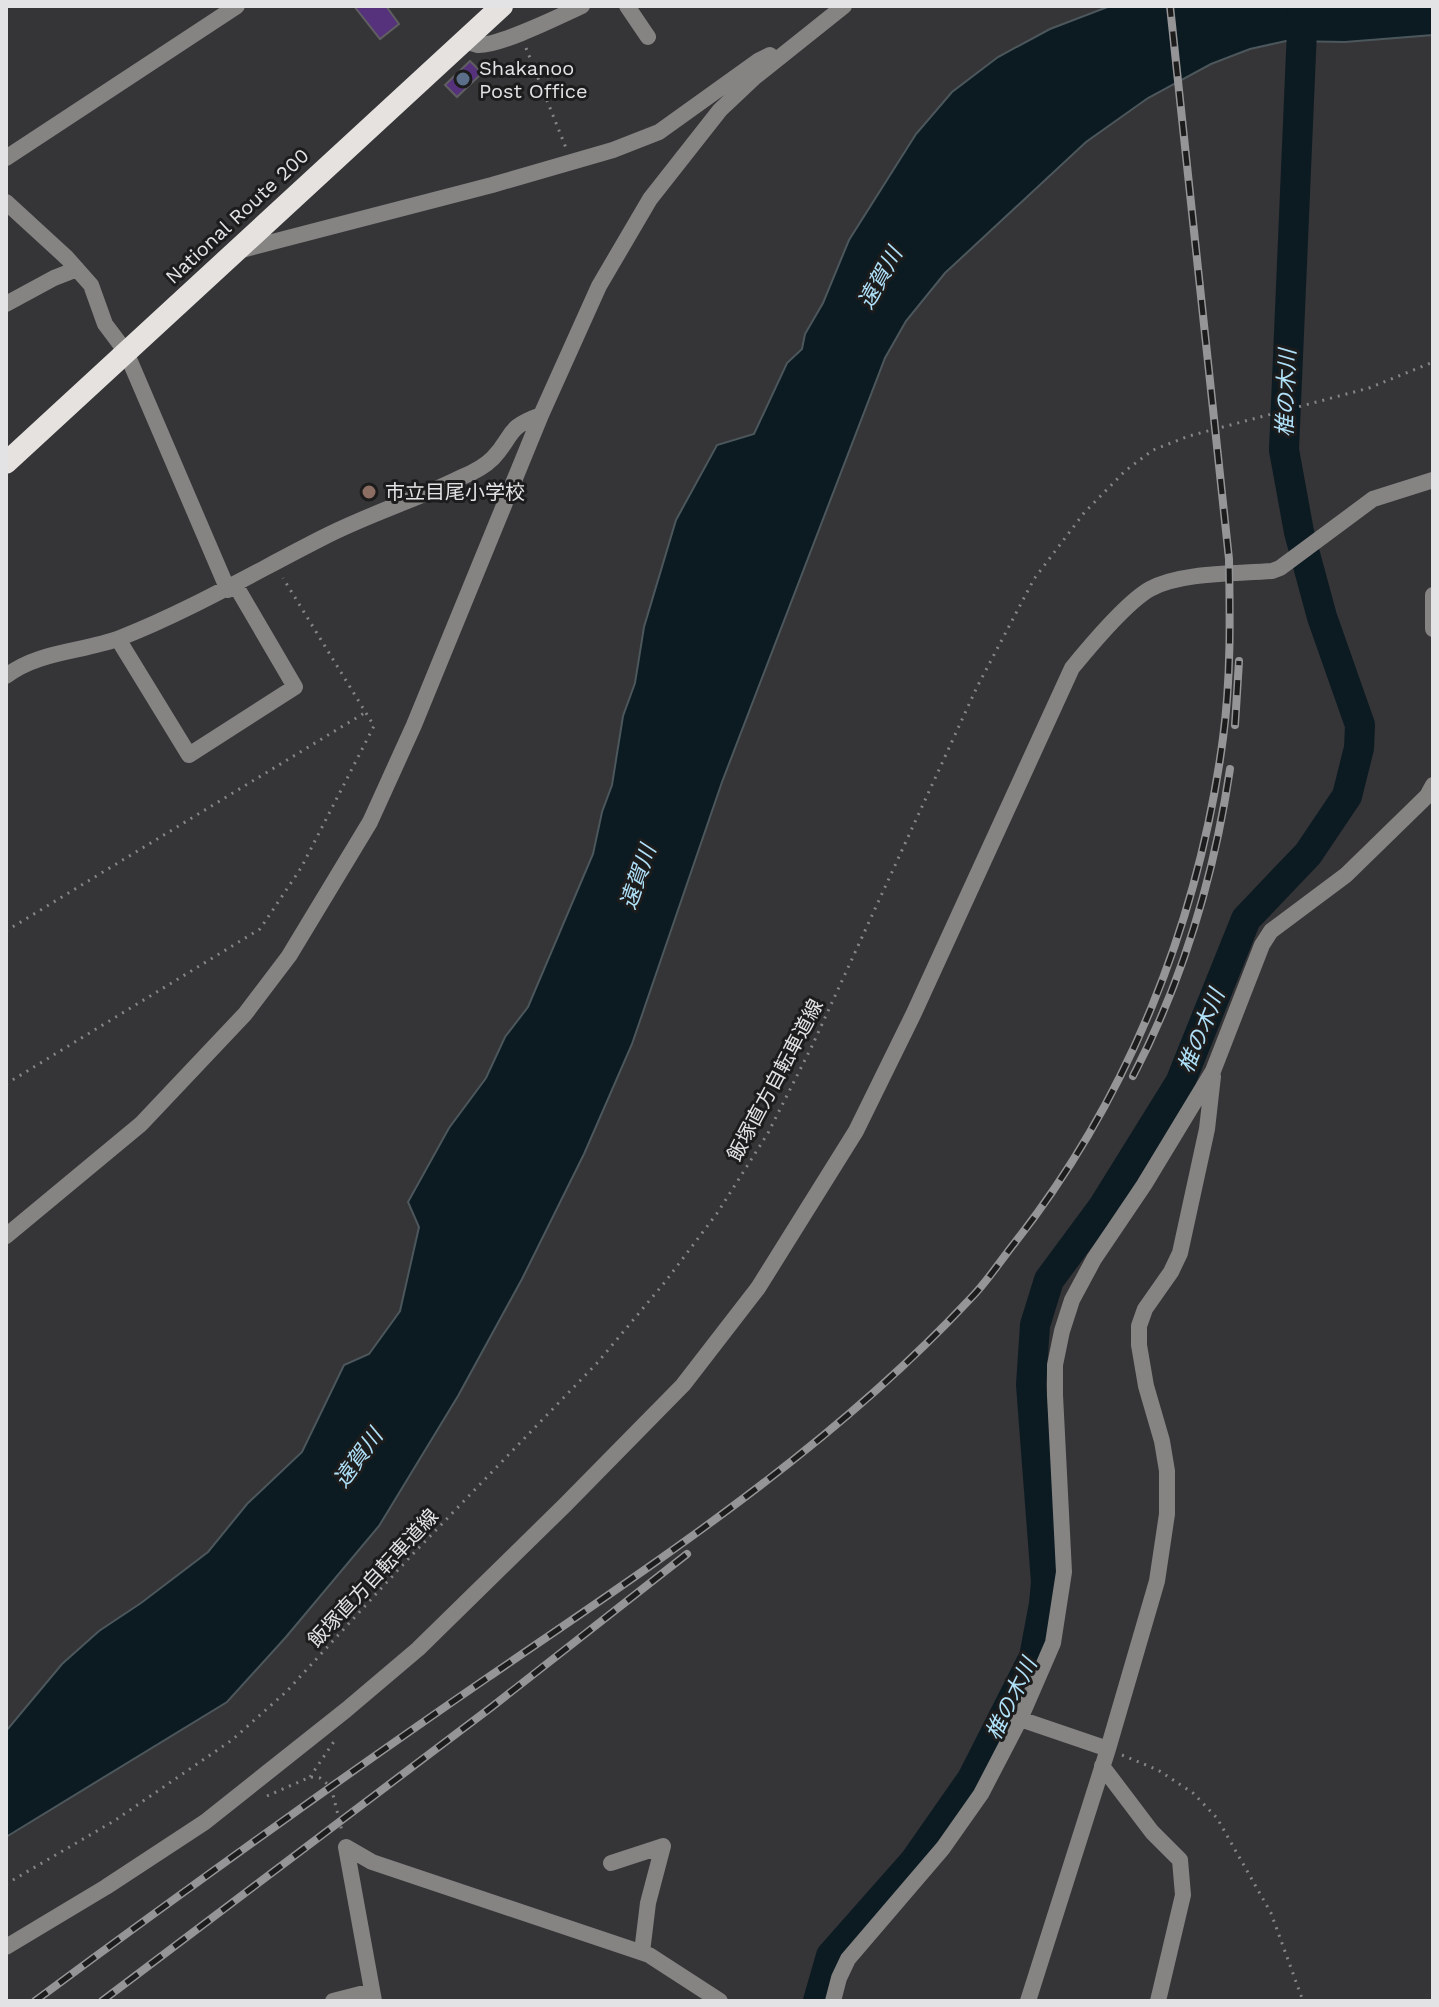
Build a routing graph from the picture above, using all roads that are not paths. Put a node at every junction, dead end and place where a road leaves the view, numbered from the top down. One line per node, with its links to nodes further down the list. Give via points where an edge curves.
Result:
1 (237, 6): 9 (street)
2 (502, 6): 7 (highway, National Route 200)
3 (582, 6): 7 (street, via 484,44)
4 (627, 6): 6 (street)
5 (836, 9): 8 (street)
6 (648, 37)
7 (466, 40): 11 (highway, National Route 200)
8 (794, 45): 11 (street, via 758,61 659,132 613,150); 15 (street, via 720,110 650,199 599,286)
9 (6, 158)
10 (6, 202): 12 (street)
11 (232, 252): 14 (highway, National Route 200)
12 (77, 269): 13 (street); 14 (street)
13 (6, 304)
14 (126, 352): 16 (highway, National Route 200); 18 (street)
15 (541, 415): 18 (street, via 515,426 492,459 479,468 374,513); 25 (street, via 370,822 289,956 245,1014 141,1124)
16 (6, 463)
17 (1433, 480): 30 (street, via 1373,499 1280,568 1185,579 1148,590 1099,636 1072,668 856,1131 758,1288 683,1385 418,1649 346,1710 205,1822)
18 (232, 588): 21 (street); 21 (street, via 295,687 189,755)
19 (1433, 595): 20 (street)
20 (1433, 629)
21 (118, 639): 22 (street, via 28,663)
22 (6, 676)
23 (1433, 785): 24 (street, via 1346,875 1271,931)
24 (1213, 1071): 26 (street, via 1094,1259 1062,1331 1055,1395 1064,1572 1053,1643); 27 (street, via 1207,1129 1180,1253 1139,1326 1146,1386 1165,1456 1167,1514 1157,1581)
25 (6, 1236)
26 (1020, 1719): 27 (street); 35 (street, via 981,1794 943,1848 848,1959)
27 (1108, 1749): 28 (street)
28 (1102, 1766): 36 (street); 37 (street, via 1180,1860 1183,1895)
29 (611, 1863): 31 (street, via 663,1846)
30 (6, 1947)
31 (642, 1952): 32 (street, via 372,1862 346,1847); 34 (street)
32 (373, 1996): 33 (street)
33 (333, 2001)
34 (720, 2001)
35 (833, 2001)
36 (1028, 2001)
37 (1158, 2001)

